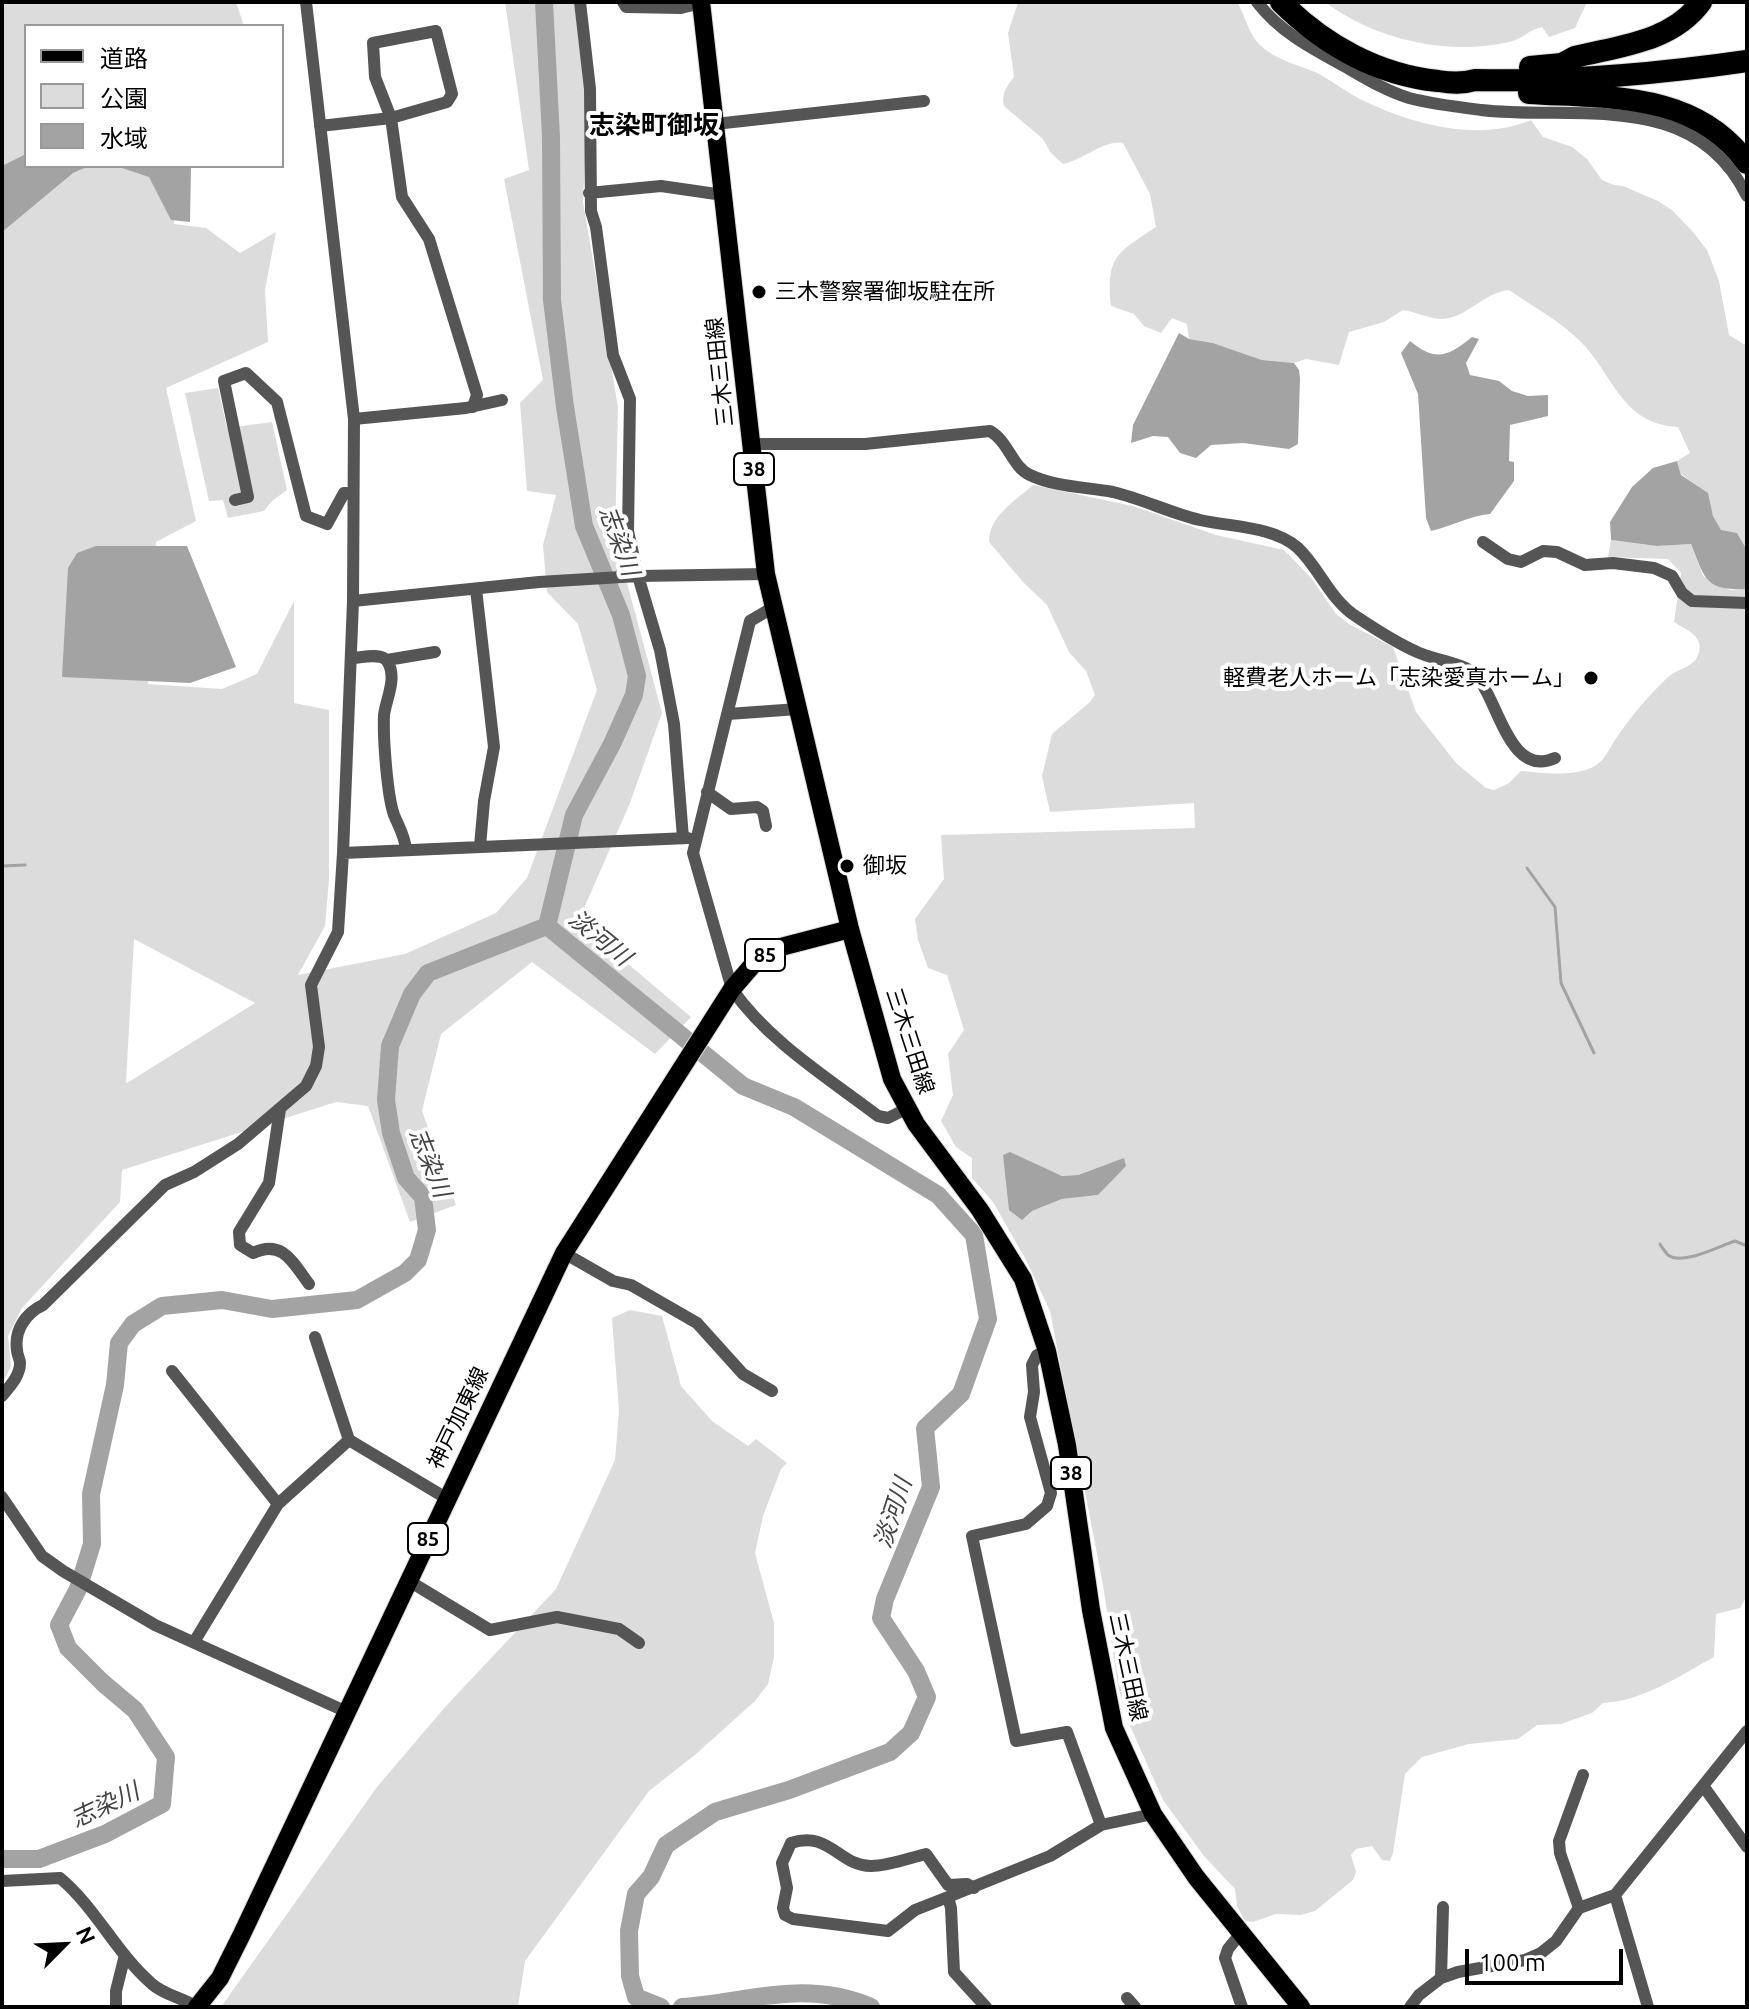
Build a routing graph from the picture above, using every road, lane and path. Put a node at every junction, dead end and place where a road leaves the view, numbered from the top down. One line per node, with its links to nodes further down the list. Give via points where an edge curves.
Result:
1 (306, 2): 16 (street)
2 (580, 2): 18 (street, via 590,89)
3 (623, 2): 4 (street, via 626,7 667,8)
4 (701, 2): 15 (main road, 三木三田線 / 38)
5 (1257, 2): 20 (street, via 1293,38 1413,99 1493,111 1625,115 1669,124 1717,154)
6 (1281, 2): 12 (highway, via 1310,28 1374,66 1419,79)
7 (1295, 2): 11 (highway, via 1345,39 1407,63 1466,70)
8 (1701, 2): 11 (highway, via 1686,19 1657,35)
9 (1747, 51): 11 (highway, via 1603,67)
10 (1747, 61): 12 (highway, via 1636,74)
11 (1562, 64)
12 (1465, 83): 17 (highway, via 1475,89 1658,103 1707,125)
13 (924, 101): 15 (street)
14 (391, 118): 14 (street, via 438,106 452,94 436,31 373,43 375,77); 16 (street); 22 (street, via 402,197 429,239 477,395)
15 (715, 124): 19 (main road, 三木三田線 / 38)
16 (320, 126): 23 (street)
17 (1747, 163)
18 (589, 193): 19 (street, via 661,186); 29 (street, via 613,355 630,399 628,531)
19 (723, 195): 24 (main road, 三木三田線 / 38)
20 (1747, 196)
21 (502, 400): 22 (street)
22 (473, 407): 23 (street)
23 (354, 419): 25 (street)
24 (751, 444): 28 (main road, 三木三田線 / 38); 39 (street, via 865,444 990,431 1026,474 1042,480 1116,493 1288,541 1354,616 1413,650 1474,673 1520,753 1540,761)
25 (353, 493): 26 (street, via 344,493 327,524 306,516 277,402 246,373 224,381 248,497); 31 (street)
26 (235, 500)
27 (1483, 542): 32 (street, via 1521,562 1543,551 1585,565 1654,568 1672,576 1692,601)
28 (766, 574): 29 (street); 33 (main road, 三木三田線 / 38)
29 (638, 576): 30 (street); 42 (street, via 660,650)
30 (476, 589): 31 (street); 43 (street, via 494,747)
31 (353, 601): 35 (street)
32 (1747, 603)
33 (772, 608): 37 (main road, 三木三田線 / 38); 38 (street, via 750,621)
34 (435, 652): 36 (street)
35 (351, 658): 36 (street); 45 (street)
36 (387, 660): 44 (street, via 391,674 384,713 386,753 393,813)
37 (798, 709): 38 (street); 46 (main road, 三木三田線 / 38)
38 (728, 714): 40 (street)
39 (1555, 758)
40 (707, 792): 41 (street, via 731,809 757,807); 42 (street)
41 (766, 826)
42 (689, 838): 43 (street); 47 (street)
43 (480, 846): 44 (street)
44 (406, 850): 45 (street)
45 (343, 853): 48 (street, via 338,932 311,985 319,1047 316,1066 306,1086)
46 (850, 929): 47 (main road, 神戸加東線 / 85, via 777,948 757,960); 49 (main road, 三木三田線 / 38, via 892,1079)
47 (732, 989): 49 (street, via 783,1043 878,1116 888,1118); 50 (main road, 神戸加東線 / 85)
48 (280, 1109): 51 (street, via 269,1183 239,1232 240,1245 253,1253 275,1247); 56 (street, via 238,1144 165,1185 43,1305 29,1312 19,1328 16,1380)
49 (906, 1109): 53 (main road, 三木三田線 / 38, via 1023,1279)
50 (564, 1253): 55 (street, via 697,1323 743,1374); 59 (main road, 神戸加東線 / 85)
51 (309, 1284)
52 (315, 1337): 57 (street)
53 (1047, 1351): 68 (main road, 三木三田線 / 38, via 1114,1728); 69 (street, via 1032,1365 1030,1417 1051,1493 1047,1506 1026,1524 972,1536 1016,1741 1067,1732)
54 (172, 1371): 60 (street)
55 (772, 1391)
56 (2, 1396)
57 (349, 1440): 59 (street); 60 (street)
58 (2, 1497): 62 (street, via 42,1556 155,1625)
59 (446, 1498): 61 (main road, 神戸加東線 / 85)
60 (278, 1504): 62 (street)
61 (409, 1581): 63 (street, via 490,1630 557,1617 619,1629); 64 (main road, 神戸加東線 / 85)
62 (194, 1642): 64 (street)
63 (639, 1643)
64 (347, 1712): 81 (main road, 神戸加東線 / 85, via 220,1978)
65 (1747, 1731): 67 (street)
66 (1583, 1775): 76 (street, via 1559,1841)
67 (1704, 1787): 70 (street); 73 (street)
68 (1153, 1814): 69 (street); 77 (main road, 三木三田線 / 38)
69 (1101, 1825): 72 (street, via 1050,1856)
70 (1747, 1847)
71 (2, 1881): 78 (street, via 60,1878 78,1893)
72 (974, 1888): 74 (street); 74 (street, via 948,1885 926,1854 871,1866 806,1838 791,1843 782,1863 787,1888 783,1908 793,1919 888,1931 915,1910)
73 (1615, 1895): 76 (street); 86 (street)
74 (948, 1897): 82 (street, via 954,1972)
75 (1443, 1907): 79 (street)
76 (1579, 1908): 79 (street, via 1541,1953)
77 (1241, 1933): 83 (street, via 1225,1958); 84 (main road, 三木三田線 / 38)
78 (125, 1955): 80 (street); 81 (street, via 154,1987)
79 (1441, 1978): 85 (street)
80 (116, 2007)
81 (197, 2007)
82 (986, 2007)
83 (1242, 2007)
84 (1301, 2007)
85 (1410, 2007)
86 (1648, 2007)

